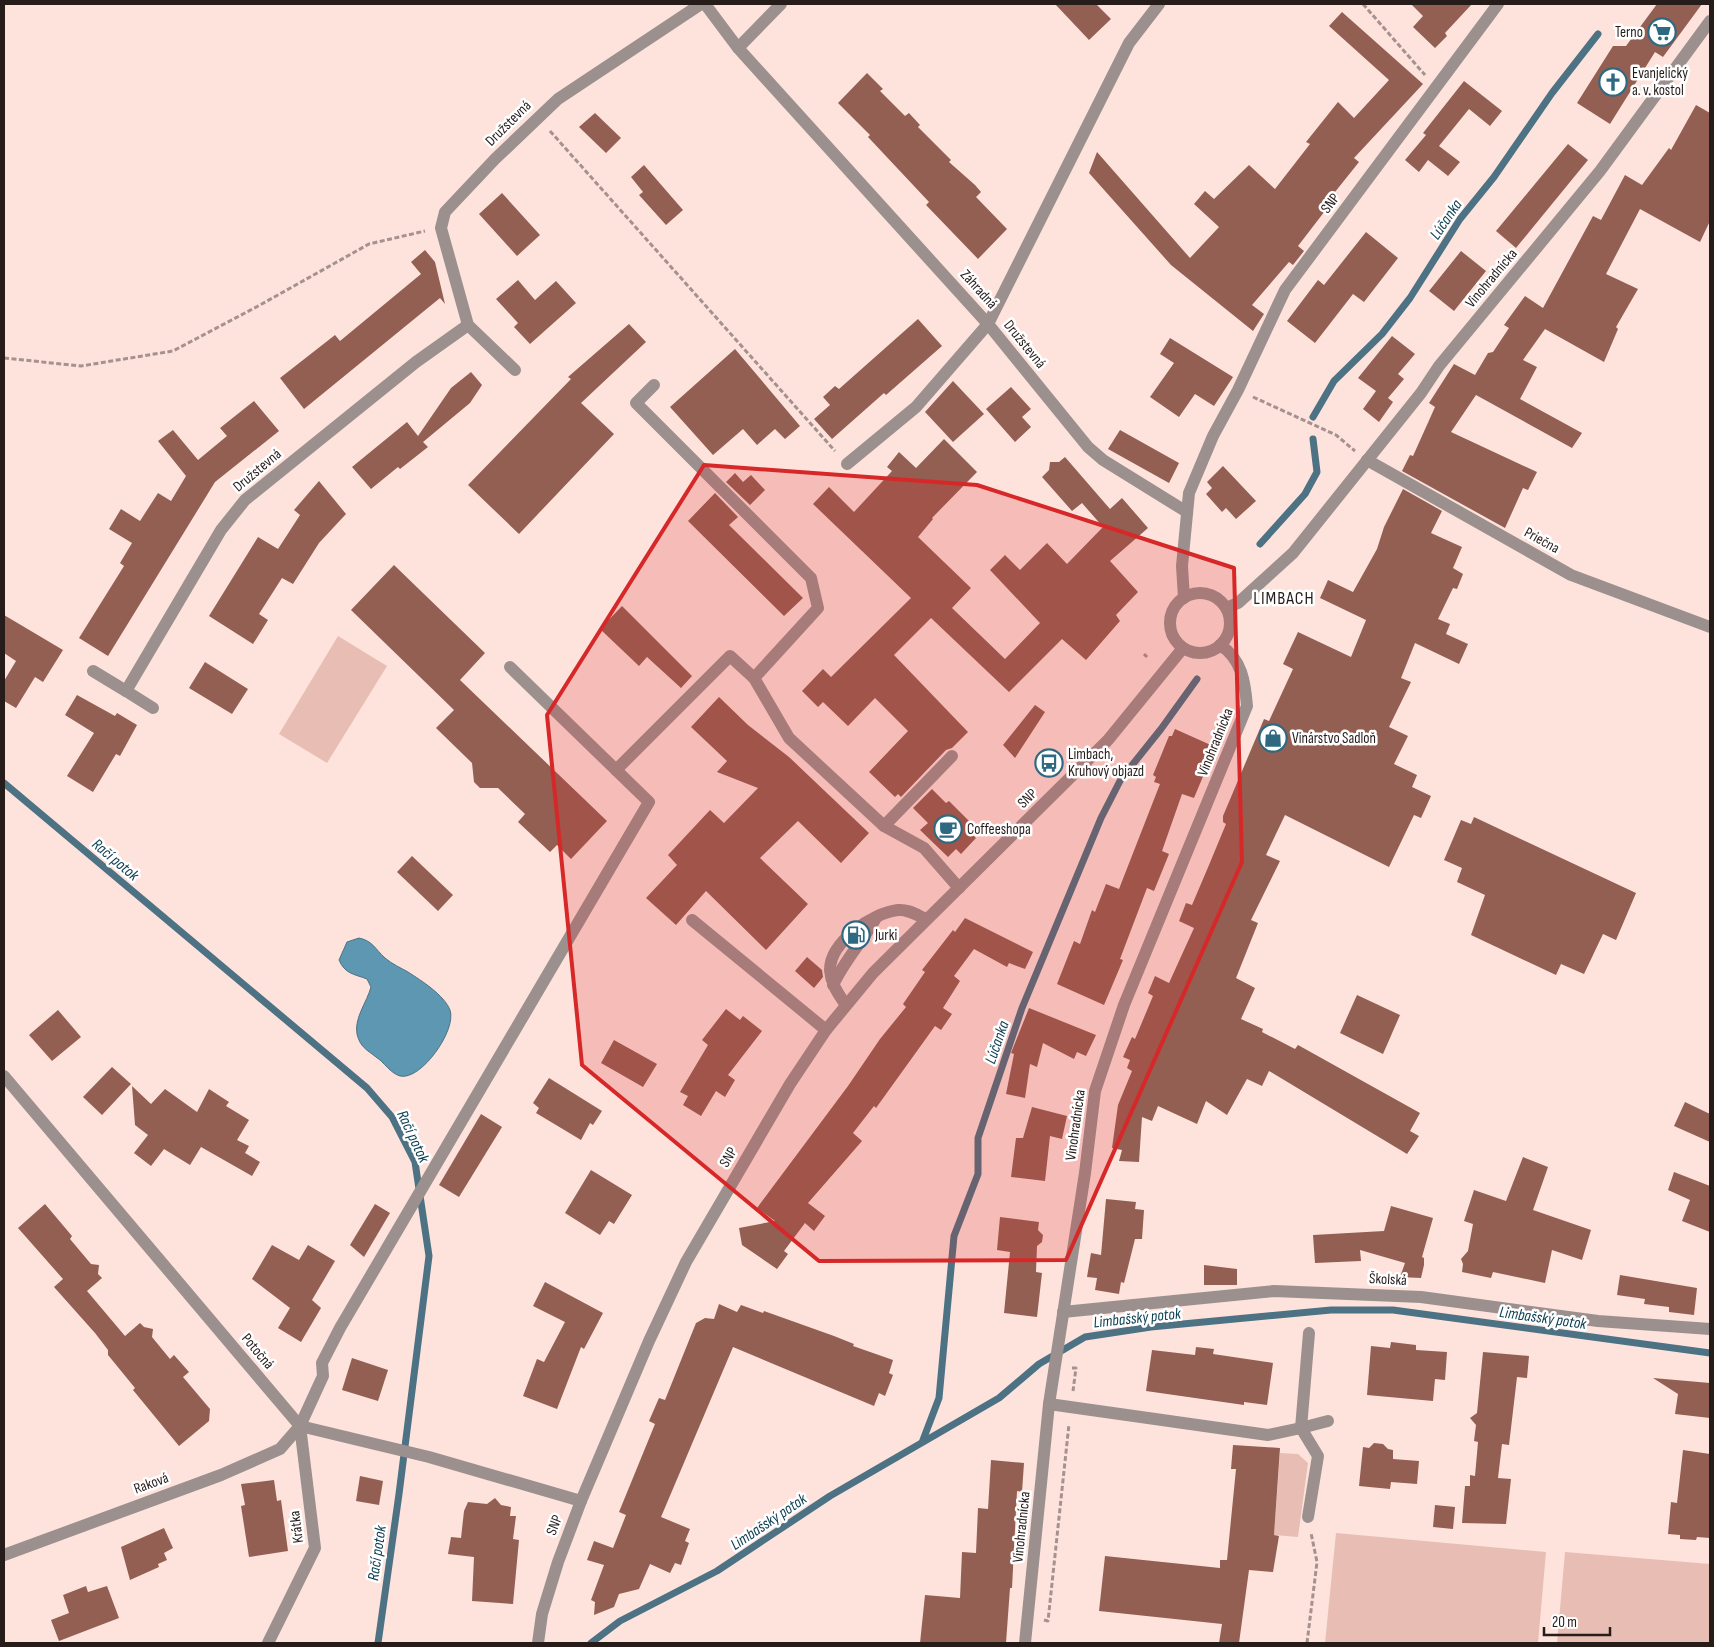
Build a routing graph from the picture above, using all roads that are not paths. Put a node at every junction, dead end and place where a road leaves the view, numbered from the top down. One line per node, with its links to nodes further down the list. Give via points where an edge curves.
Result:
1 (701, 4): 9 (street, Družstevná, via 558,98 445,212 440,228)
2 (705, 4): 7 (street, Záhradná)
3 (782, 4): 7 (street)
4 (1158, 4): 8 (street, Záhradná, via 1129,43)
5 (1498, 4): 14 (street, SNP, via 1285,290 1213,436 1189,493)
6 (1710, 20): 12 (street, Vinohradnícka, via 1600,171)
7 (738, 48): 8 (street, Záhradná)
8 (988, 324): 13 (street, Družstevná, via 916,407); 14 (street, Družstevná, via 1088,447 1103,460)
9 (468, 325): 10 (street); 23 (street, Družstevná, via 416,362 246,500 221,530)
10 (515, 370)
11 (654, 385): 22 (street, via 636,404 810,578 818,608)
12 (1367, 460): 16 (street, Vinohradnícka, via 1293,553 1243,599); 17 (street, Priečna, via 1571,575)
13 (847, 464)
14 (1187, 512): 15 (street, SNP, via 1182,566)
15 (1184, 598): 16 (street, via 1202,593 1220,600); 19 (street, via 1171,613 1169,623 1175,642)
16 (1226, 608): 18 (street, via 1230,628)
17 (1710, 627)
18 (1220, 645): 19 (street, via 1202,653); 34 (street, Vinohradnícka, via 1229,651 1240,667 1247,706 1124,1005 1095,1091)
19 (1183, 648): 28 (street, SNP, via 1136,708 1079,770)
20 (510, 668): 26 (street)
21 (93, 671): 23 (street)
22 (754, 678): 26 (street, via 730,656); 27 (street, via 789,738)
23 (126, 691): 24 (street)
24 (153, 708)
25 (952, 756): 27 (street)
26 (616, 770): 39 (street, Raková, via 648,802 336,1337 322,1363 323,1376)
27 (884, 826): 28 (street, via 924,848)
28 (959, 888): 29 (street, SNP)
29 (926, 919): 31 (street, SNP); 31 (street, via 899,910 855,928 832,956 830,969 833,986)
30 (692, 920): 32 (street)
31 (845, 1004): 32 (street, SNP)
32 (826, 1030): 41 (street, SNP, via 790,1084 686,1262 648,1341)
33 (4, 1076): 39 (street, Potočná)
34 (1063, 1312): 35 (street, Školská, via 1274,1290 1421,1297 1598,1321); 37 (street, Vinohradnícka)
35 (1710, 1329)
36 (1309, 1333): 40 (street)
37 (1049, 1404): 40 (street, via 1268,1435); 46 (street, Vinohradnícka)
38 (1328, 1421): 40 (street)
39 (300, 1426): 41 (street, via 429,1457); 43 (street, Raková, via 280,1449 221,1475); 44 (street, Krátka, via 315,1548)
40 (1300, 1428): 42 (street, via 1318,1456)
41 (581, 1501): 45 (street, SNP, via 542,1614)
42 (1308, 1517)
43 (4, 1555)
44 (268, 1643)
45 (538, 1643)
46 (1025, 1643)

